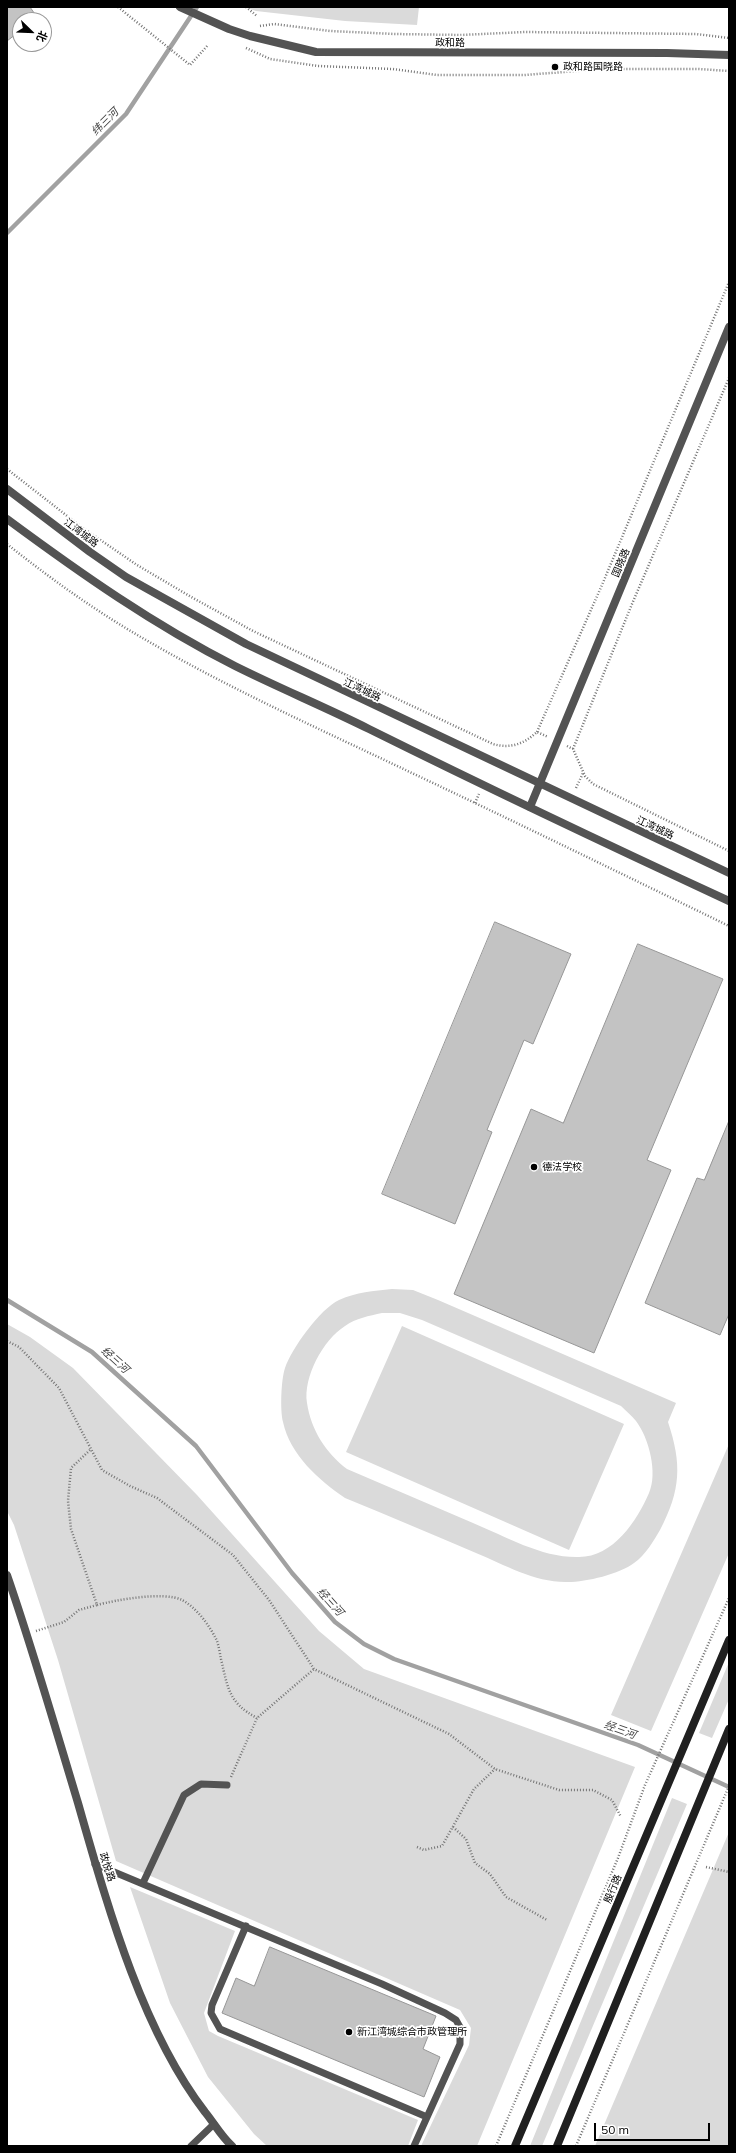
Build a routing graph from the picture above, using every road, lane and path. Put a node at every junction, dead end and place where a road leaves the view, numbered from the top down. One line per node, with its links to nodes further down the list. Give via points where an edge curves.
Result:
1 (118, 7): 7 (path, via 190,65)
2 (180, 7): 8 (street, 政和路, via 250,36 316,52)
3 (246, 7): 4 (path)
4 (258, 16)
5 (255, 26): 6 (path, via 274,24 330,31 395,34 696,34)
6 (729, 38)
7 (208, 45)
8 (729, 55)
9 (729, 71): 10 (path, via 604,69 524,75)
10 (437, 74)
11 (729, 282): 18 (path, via 605,578)
12 (729, 327): 19 (street, 国晓路)
13 (729, 378): 20 (path, via 632,604)
14 (7, 469): 18 (path, via 80,526 137,565 253,631 493,744 518,745 528,741)
15 (7, 488): 21 (street, 江湾城路, via 90,552 170,603 316,679)
16 (7, 519): 22 (street, via 115,597 235,666)
17 (7, 544): 26 (path, via 51,579 87,603 183,660 292,716)
18 (537, 732): 19 (path)
19 (557, 741): 20 (path); 21 (street, 国晓路)
20 (574, 749): 23 (path, via 582,773 593,784)
21 (539, 785): 22 (street, 国晓路); 24 (street, 江湾城路)
22 (530, 807): 25 (street)
23 (729, 851)
24 (729, 873)
25 (729, 901)
26 (729, 926)
27 (7, 1341): 28 (path, via 19,1347 59,1388 77,1419)
28 (90, 1450): 31 (path, via 71,1468 68,1501 71,1529); 34 (path, via 102,1470 157,1498 233,1556 269,1600)
29 (7, 1575): 32 (street, 政悦路)
30 (729, 1598): 54 (path, via 644,1785 615,1865)
31 (98, 1605): 32 (path, via 79,1610 64,1622); 35 (path, via 120,1600 159,1597 181,1600 200,1615 217,1642 226,1680 235,1703)
32 (27, 1634): 43 (street, 政悦路)
33 (729, 1640): 55 (main road, 殷行路)
34 (314, 1669): 35 (path); 37 (path, via 449,1734)
35 (257, 1718): 38 (path)
36 (729, 1729): 56 (main road)
37 (496, 1769): 40 (path, via 559,1790 593,1790 612,1800); 41 (path, via 474,1789)
38 (227, 1785): 46 (lane, via 201,1784 184,1795)
39 (729, 1786): 57 (path)
40 (621, 1817)
41 (453, 1827): 42 (path, via 442,1846 424,1850); 47 (path, via 466,1838 475,1863 490,1874 506,1897)
42 (417, 1848)
43 (95, 1864): 46 (lane); 50 (street, 政悦路, via 140,1994 170,2057 194,2098)
44 (706, 1867): 45 (path)
45 (729, 1872)
46 (143, 1883): 48 (lane)
47 (547, 1920)
48 (246, 1926): 49 (lane, via 382,1984 456,2020 460,2027 460,2044); 49 (lane, via 212,2005 211,2013 220,2029)
49 (427, 2117): 53 (lane)
50 (214, 2124): 51 (street, 政悦路); 52 (lane)
51 (228, 2145)
52 (191, 2146)
53 (414, 2146)
54 (496, 2146)
55 (515, 2146)
56 (557, 2146)
57 (576, 2146)

